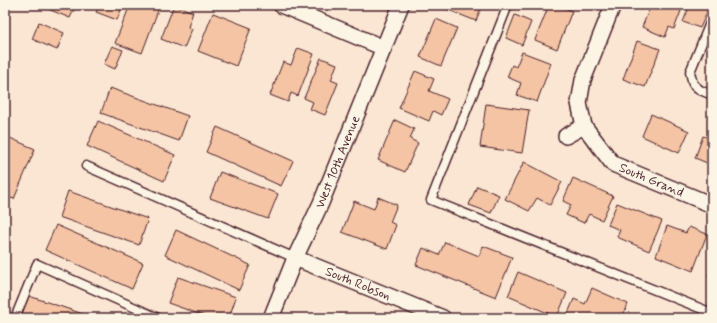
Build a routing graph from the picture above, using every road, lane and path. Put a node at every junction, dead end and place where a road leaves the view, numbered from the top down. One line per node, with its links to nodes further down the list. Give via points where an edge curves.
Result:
1 (281, 5): 6 (street)
2 (401, 5): 6 (street, West 10th Avenue)
3 (508, 5): 13 (lane, via 431,200)
4 (613, 5): 8 (street, via 583,80 579,103)
5 (712, 18): 7 (lane, via 690,72 693,84)
6 (384, 48): 12 (street, West 10th Avenue, via 321,203)
7 (712, 95)
8 (584, 126): 9 (street); 11 (street, South Grand, via 613,164)
9 (566, 136)
10 (86, 166): 12 (lane)
11 (712, 205)
12 (295, 258): 16 (street, West 10th Avenue); 17 (street, South Robson)
13 (712, 313)
14 (15, 318): 15 (lane, via 37,264)
15 (158, 318)
16 (271, 318)
17 (443, 318)

